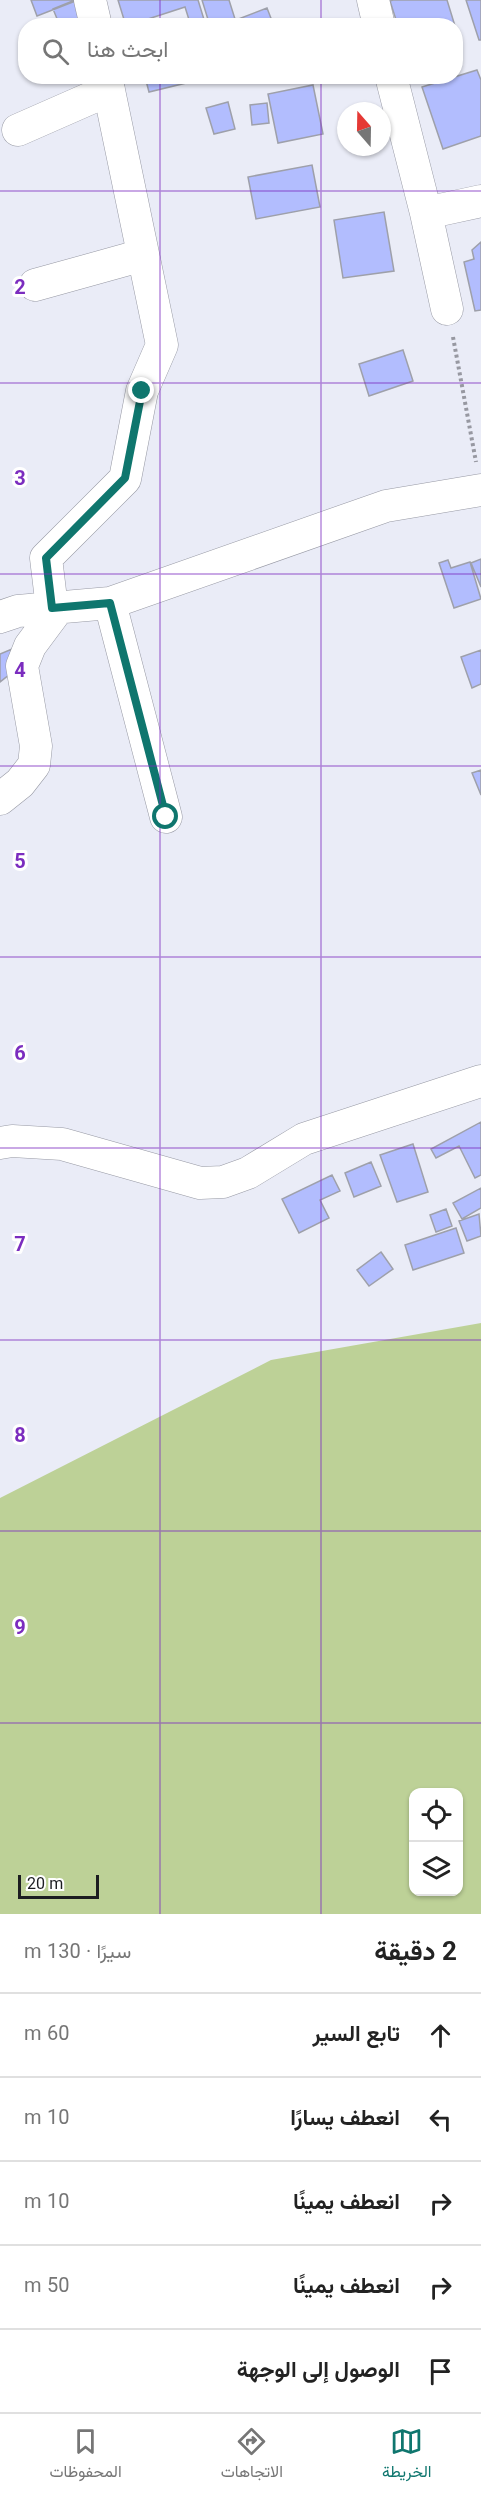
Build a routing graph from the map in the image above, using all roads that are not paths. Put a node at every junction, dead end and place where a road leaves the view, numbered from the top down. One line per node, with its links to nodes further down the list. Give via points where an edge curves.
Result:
1 (90, 0): 3 (street)
2 (373, 0): 4 (street)
3 (94, 18)
4 (377, 18)
5 (105, 84): 8 (street)
6 (107, 84): 11 (street)
7 (393, 84): 10 (street)
8 (18, 130)
9 (481, 201): 10 (street)
10 (426, 213): 13 (street)
11 (143, 255): 12 (street); 16 (street, via 162,345 142,391 125,478 46,558)
12 (35, 285)
13 (447, 309)
14 (479, 479): 15 (street, via 386,506)
15 (110, 603): 16 (street); 19 (street)
16 (56, 608): 17 (street); 18 (street, via 30,646 22,666 36,746 34,765)
17 (0, 616)
18 (0, 799)
19 (166, 817)
20 (481, 1081): 21 (street, via 304,1139 248,1173 223,1182 200,1183 62,1144)
21 (0, 1143)

